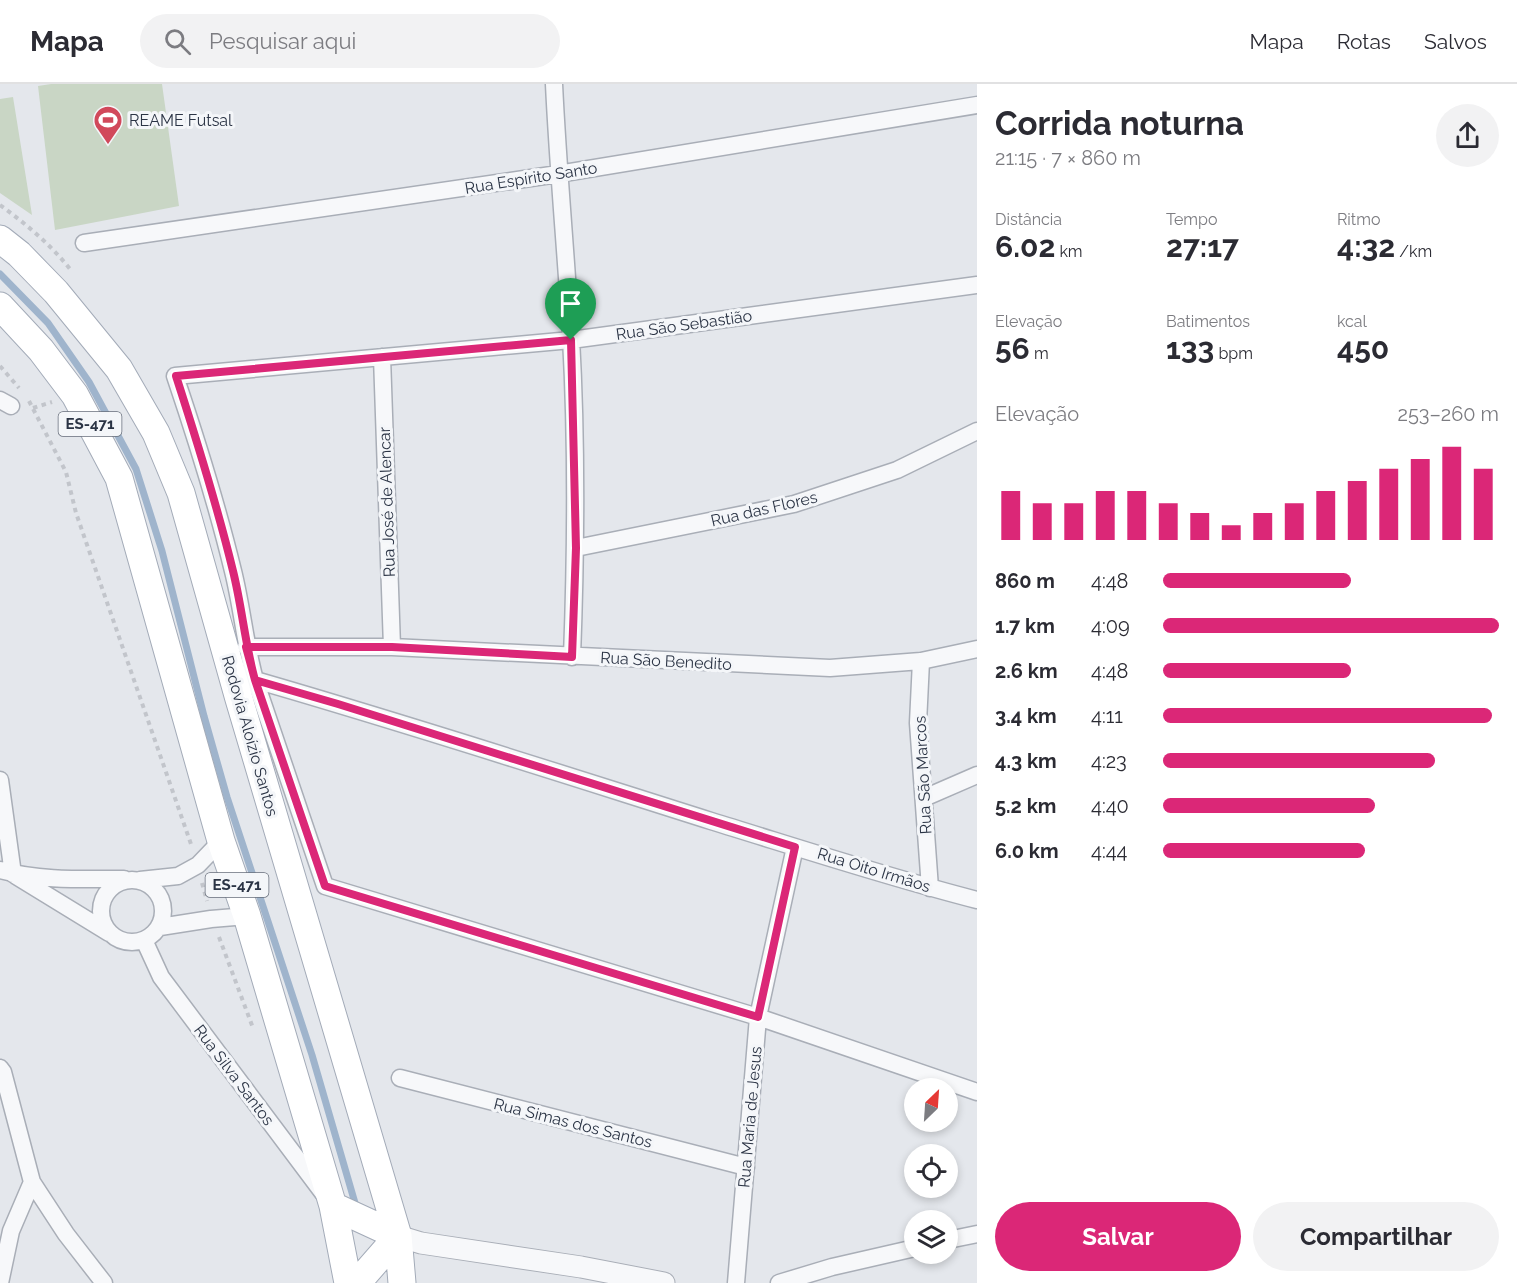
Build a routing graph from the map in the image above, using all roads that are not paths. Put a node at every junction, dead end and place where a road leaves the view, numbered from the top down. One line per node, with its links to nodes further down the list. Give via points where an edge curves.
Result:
1 (554, 84): 3 (street)
2 (977, 105): 3 (street, Rua Espírito Santo)
3 (558, 174): 5 (street, Rua Espírito Santo); 8 (street)
4 (0, 239): 40 (main road, Rodovia Aloízio Santos / ES-471, via 56,292 119,369 156,433 181,493)
5 (84, 243)
6 (977, 285): 8 (street, Rua São Sebastião)
7 (0, 306): 21 (main road, ES-471, via 75,395 119,478)
8 (571, 340): 9 (street, Rua São Sebastião); 11 (street)
9 (382, 357): 12 (street, Rua São Sebastião, via 176,376 210,480 234,574); 13 (street, Rua José de Alencar)
10 (977, 431): 11 (street, Rua das Flores, via 897,470 794,504)
11 (576, 548): 15 (street)
12 (246, 647): 13 (street, Rua São Benedito); 17 (street)
13 (392, 647): 15 (street, Rua São Benedito)
14 (977, 649): 16 (street, Rua São Benedito)
15 (572, 657): 16 (street, Rua São Benedito, via 830,668)
16 (921, 661): 20 (street, Rua São Marcos, via 918,723)
17 (255, 680): 22 (street, Rua Oito Irmãos); 31 (street, via 325,886)
18 (977, 776): 20 (street)
19 (0, 780): 23 (street)
20 (924, 798): 25 (street, Rua São Marcos)
21 (221, 842): 24 (street, via 198,865 178,876); 27 (main road, ES-471)
22 (795, 847): 25 (street, Rua Oito Irmãos); 31 (street, Rua Maria de Jesus)
23 (7, 872): 24 (street, via 68,879); 29 (street)
24 (136, 880): 28 (street, via 156,890 161,899); 29 (street, via 113,886 102,902 102,921)
25 (930, 888): 26 (street, Rua Oito Irmãos)
26 (977, 900)
27 (247, 916): 28 (street); 37 (main road, ES-471)
28 (160, 927): 30 (street)
29 (114, 936): 30 (street, via 123,941)
30 (144, 940): 37 (street, Rua Silva Santos, via 161,977)
31 (758, 1017): 34 (street); 35 (street, Rua Maria de Jesus)
32 (0, 1068): 36 (street)
33 (400, 1078): 35 (street, Rua Simas dos Santos)
34 (977, 1092)
35 (746, 1167): 50 (street, Rua Maria de Jesus)
36 (32, 1182): 38 (street); 45 (street)
37 (333, 1206): 40 (main road); 46 (main road, ES-471)
38 (5, 1228): 44 (street)
39 (977, 1234): 41 (street)
40 (398, 1236): 43 (street); 47 (main road); 48 (main road, Rodovia Aloízio Santos / ES-471)
41 (958, 1238)
42 (904, 1251): 51 (street)
43 (580, 1275): 49 (street)
44 (0, 1283)
45 (104, 1283)
46 (348, 1283)
47 (357, 1283)
48 (402, 1283)
49 (664, 1283)
50 (736, 1283)
51 (779, 1283)

